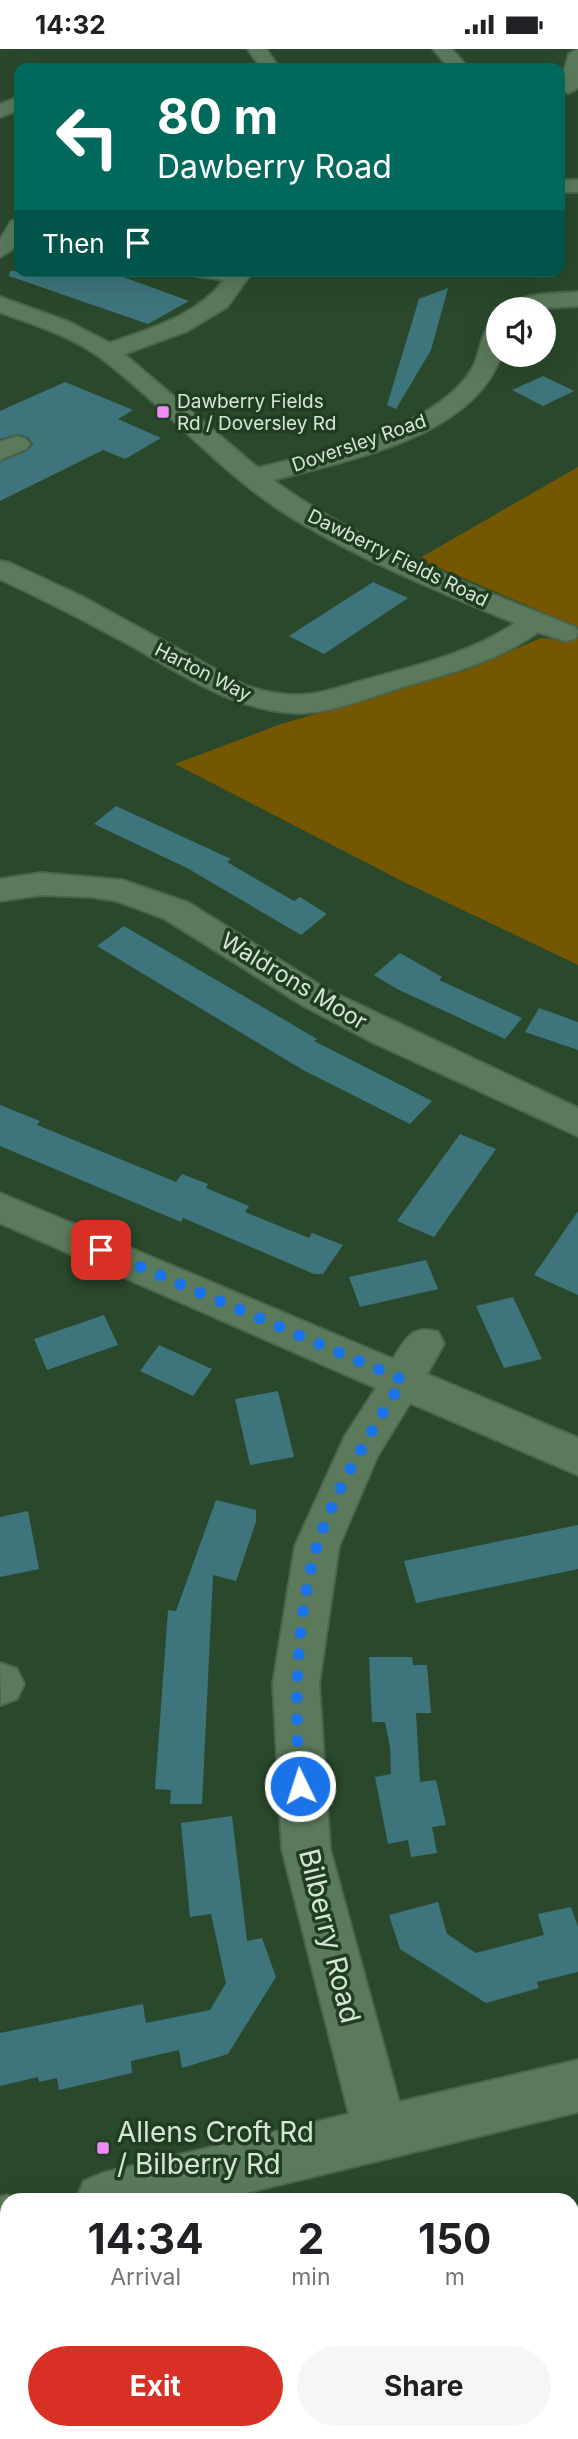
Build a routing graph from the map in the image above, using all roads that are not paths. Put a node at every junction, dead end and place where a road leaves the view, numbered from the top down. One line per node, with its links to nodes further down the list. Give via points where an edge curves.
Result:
1 (442, 49): 3 (street)
2 (578, 54): 4 (street)
3 (455, 63)
4 (569, 87)
5 (14, 235): 6 (street)
6 (0, 250)
7 (238, 277): 11 (street, via 219,302 179,326)
8 (578, 299): 9 (street)
9 (556, 301)
10 (0, 305): 11 (street, Dawberry Fields Road, via 61,327)
11 (108, 352): 13 (street, Dawberry Fields Road)
12 (486, 362): 13 (street, Doversley Road, via 481,375 434,418 348,451)
13 (253, 477): 15 (street, Dawberry Fields Road, via 289,504 360,544)
14 (0, 569): 15 (street, Harton Way, via 234,691 295,704 318,702 432,670 506,642)
15 (534, 622): 16 (street, Dawberry Fields Road)
16 (565, 633)
17 (0, 890): 18 (street, Waldrons Moor, via 41,884 91,886 122,891 177,911 326,1003)
18 (578, 1123)
19 (0, 1207): 20 (street)
20 (414, 1362): 21 (street); 23 (street, Bilberry Road, via 360,1449 317,1546 296,1684 306,1849)
21 (578, 1457)
22 (578, 2086): 23 (street)
23 (381, 2134): 24 (street)
24 (132, 2193)

